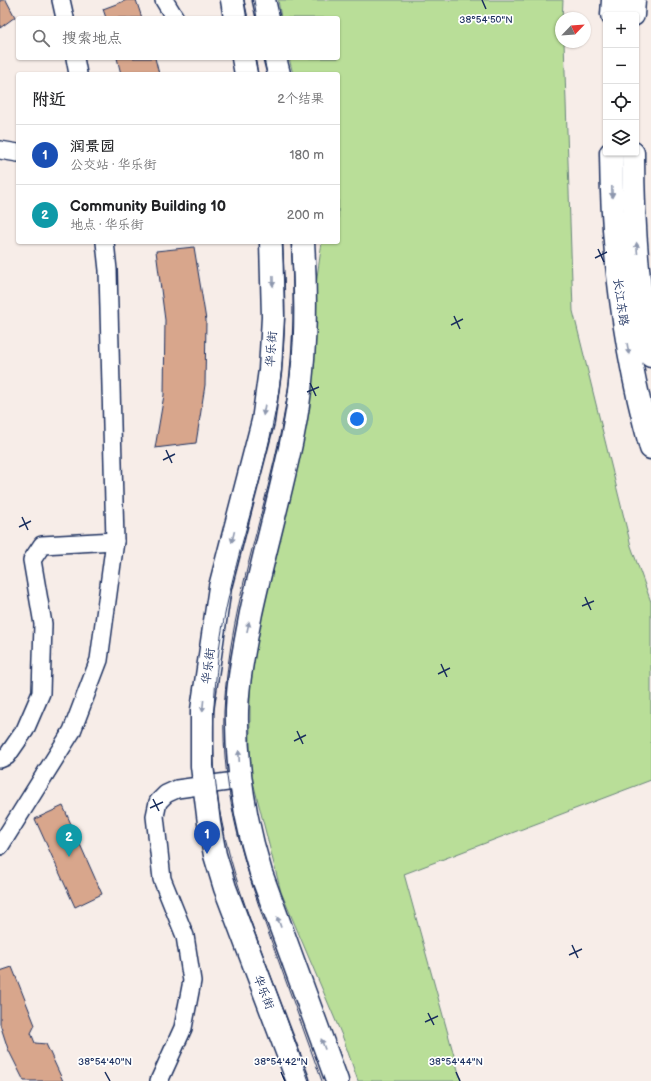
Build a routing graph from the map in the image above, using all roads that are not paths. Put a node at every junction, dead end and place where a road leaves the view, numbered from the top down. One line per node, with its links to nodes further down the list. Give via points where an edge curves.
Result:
1 (61, 0): 9 (street)
2 (164, 0): 10 (street)
3 (232, 0): 11 (main road)
4 (264, 0): 12 (main road)
5 (613, 0): 7 (main road)
6 (634, 0): 8 (main road)
7 (612, 12)
8 (634, 12)
9 (65, 16)
10 (174, 16)
11 (235, 16)
12 (268, 16)
13 (75, 60): 16 (street)
14 (243, 60): 17 (main road)
15 (276, 60): 18 (main road)
16 (78, 72)
17 (246, 72)
18 (278, 72)
19 (0, 150): 20 (street)
20 (16, 153)
21 (611, 156): 27 (main road, 长江东路, one-way to 27, via 615,250 621,304 629,358)
22 (633, 156): 26 (main road, 长江东路, one-way to 22, via 641,293 633,191)
23 (105, 244): 28 (street)
24 (271, 244): 31 (main road, 华乐街, one-way to 31, via 273,317 270,370 263,421 220,587 210,648 202,710)
25 (303, 244): 30 (main road, one-way to 25, via 237,710 243,651 293,434 302,374 306,317)
26 (651, 356)
27 (651, 448)
28 (115, 541): 29 (street, via 42,544 32,560 44,624 41,693 25,730 7,756); 32 (street, via 99,660 72,731)
29 (0, 759)
30 (242, 780): 31 (street); 35 (main road, one-way to 30, via 260,873 252,844)
31 (204, 785): 33 (street, via 177,789 166,794 158,802 155,816 162,879 185,936 192,981 184,1028); 34 (main road, 华乐街, via 210,830 225,888)
32 (0, 846)
33 (159, 1081)
34 (298, 1081)
35 (337, 1081)

